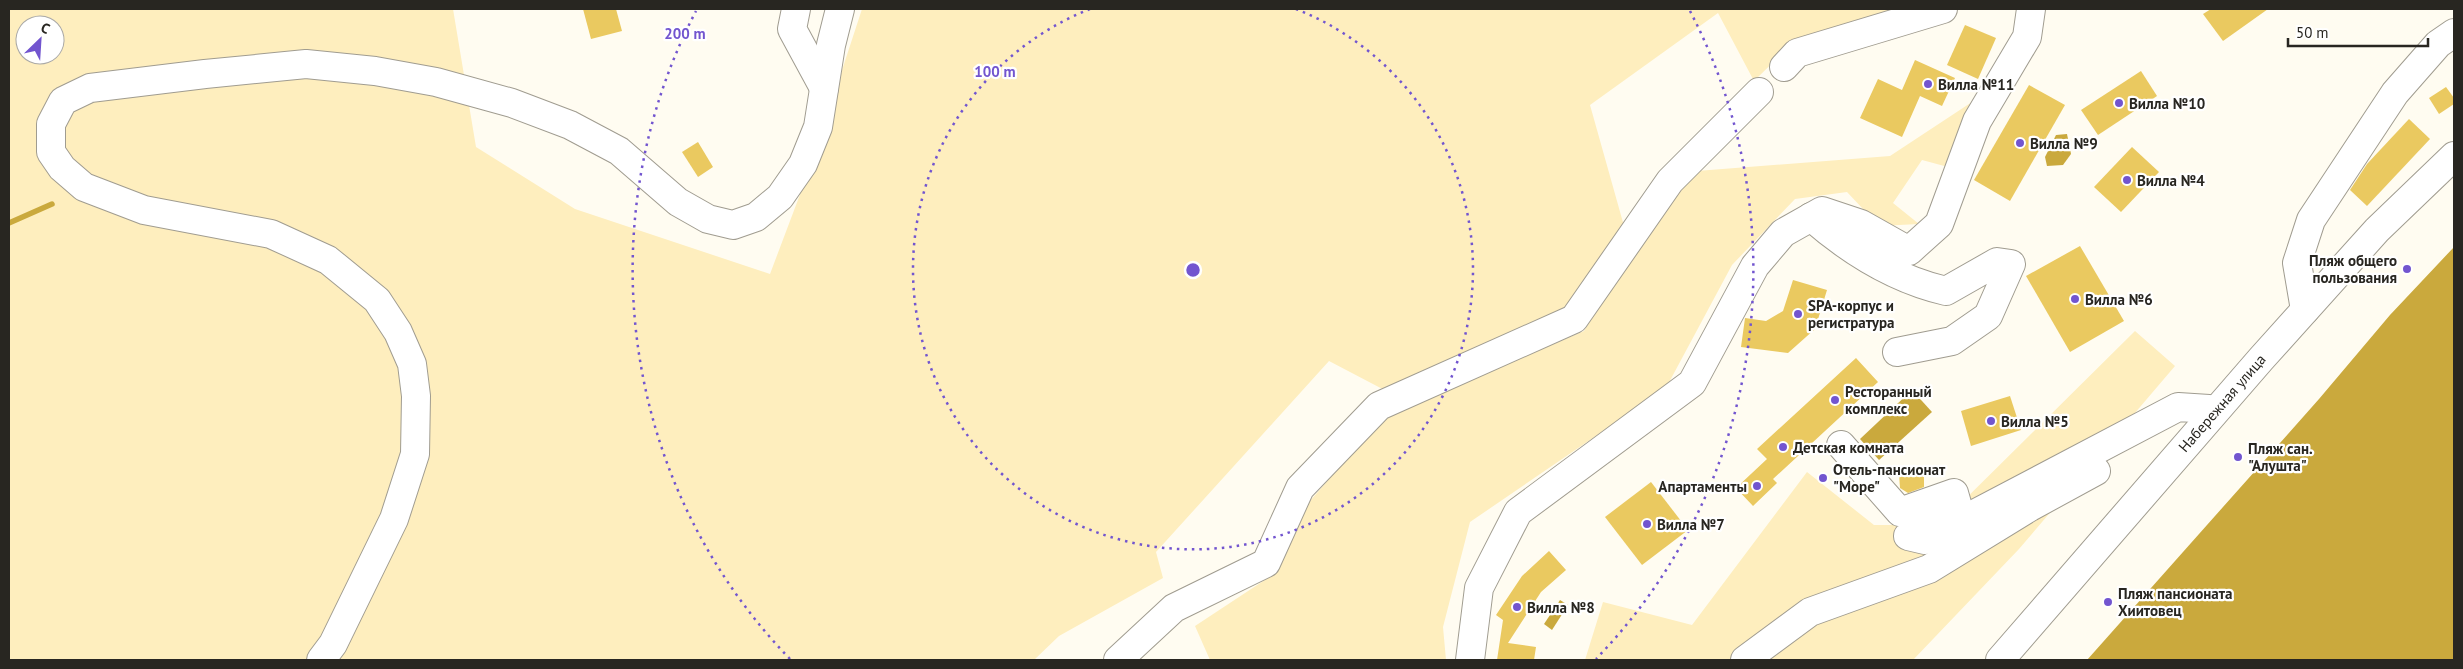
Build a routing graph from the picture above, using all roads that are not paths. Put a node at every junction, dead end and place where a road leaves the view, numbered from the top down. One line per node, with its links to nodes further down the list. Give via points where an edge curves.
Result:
1 (796, 9): 7 (street, via 792,29)
2 (840, 9): 7 (street)
3 (1943, 9): 6 (street, via 1797,54)
4 (2031, 9): 10 (street, via 2027,37 1977,121 1939,224 1909,251 1862,224 1822,211)
5 (2454, 33): 11 (street, via 2438,44 2394,93 2311,220 2297,263)
6 (1784, 67)
7 (824, 88): 15 (street, via 818,127 803,164 774,202 756,217 733,225 708,219 678,202 619,151 570,125 520,106 375,71 306,64 99,86 63,101 51,124 51,152 62,168 84,187 144,210 271,234 328,260 377,300 398,332 412,364 416,396 415,454 394,519 333,644)
8 (1759, 92): 16 (street, via 1670,180 1574,319 1379,406 1300,488 1266,563 1174,608)
9 (2454, 156): 11 (street, Набережная улица, via 2378,230)
10 (1811, 217): 12 (street, via 1842,244 1920,285 1946,291 1997,262 2011,264 1988,316 1952,341); 17 (street, via 1783,233 1755,266 1692,383 1518,512 1480,588)
11 (2306, 310): 13 (street, Набережная улица)
12 (1897, 352)
13 (2217, 404): 14 (street, via 2178,407 1925,540 1908,536 1918,525 1958,507 1954,494 1900,512); 18 (street, via 2030,507 1929,569 1810,612); 19 (street, Набережная улица)
14 (1841, 444)
15 (321, 660)
16 (1118, 660)
17 (1470, 660)
18 (1745, 660)
19 (2000, 660)

